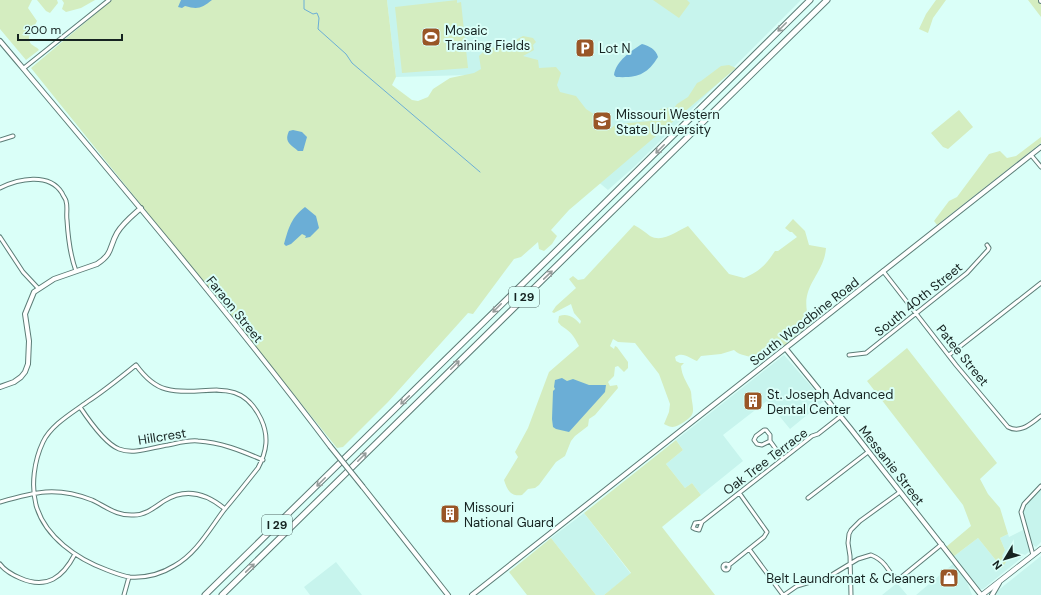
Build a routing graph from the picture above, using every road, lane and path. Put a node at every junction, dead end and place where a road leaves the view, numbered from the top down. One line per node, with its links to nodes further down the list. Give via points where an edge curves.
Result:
1 (109, 0): 5 (street)
2 (810, 0): 50 (highway, I 29, one-way to 50)
3 (827, 0): 51 (highway, I 29, one-way to 3)
4 (0, 41): 5 (street, Faraon Street)
5 (24, 68): 12 (street, Faraon Street)
6 (13, 136): 7 (street)
7 (0, 140)
8 (1041, 147): 9 (street, South Woodbine Road)
9 (1031, 155): 10 (street); 16 (street, South Woodbine Road)
10 (1041, 167)
11 (0, 188): 15 (street, via 19,181 37,179 50,183 60,190 66,201 68,233)
12 (141, 208): 15 (street, via 116,234 107,257 97,264); 52 (street, Faraon Street, bridge)
13 (0, 237): 18 (street, via 23,272)
14 (987, 245): 19 (street, South 40th Street, via 988,250 967,273)
15 (76, 271): 18 (street)
16 (883, 271): 19 (street, Patee Street); 20 (street, South Woodbine Road)
17 (1041, 283): 22 (street)
18 (38, 288): 23 (street, via 26,314 29,340 25,372 14,382)
19 (917, 313): 21 (street, South 40th Street, via 866,353); 22 (street, Patee Street)
20 (786, 349): 25 (street, Messanie Street); 53 (street, South Woodbine Road)
21 (849, 355)
22 (949, 355): 26 (street, Patee Street, via 1008,427 1015,430 1024,428)
23 (0, 387)
24 (80, 407): 30 (street, Hillcrest, via 96,429 119,449 143,450 199,441 221,444); 30 (street, via 136,366 149,380 166,389 227,390 245,398 260,416 267,442); 33 (street, via 57,425 43,441 35,467)
25 (840, 416): 28 (street, Messanie Street); 29 (street, Oak Tree Terrace)
26 (1041, 416)
27 (770, 441): 27 (street, via 770,435 766,430 754,440 759,445); 29 (street)
28 (868, 452): 32 (street, Messanie Street); 35 (street)
29 (782, 459): 34 (street, Oak Tree Terrace)
30 (262, 460): 37 (street)
31 (1041, 486): 43 (street, via 1024,504 1021,512)
32 (900, 492): 39 (street, Messanie Street); 45 (street, via 848,534)
33 (34, 493): 36 (street); 37 (street, via 70,493 121,514 144,513 175,495 187,494 206,496); 42 (street, via 42,520 56,538)
34 (740, 494): 38 (street, Oak Tree Terrace); 40 (street, via 768,532)
35 (808, 498)
36 (0, 502)
37 (225, 509): 47 (street, via 199,544 181,562 161,573)
38 (702, 522)
39 (942, 544): 45 (street, via 898,579 871,555); 56 (street, Messanie Street)
40 (749, 549): 46 (street); 54 (street)
41 (1041, 549): 43 (main road)
42 (75, 554): 44 (street, via 62,573 54,579 40,583 15,576); 47 (street, via 96,566)
43 (1033, 555): 48 (main road)
44 (0, 564)
45 (850, 564): 54 (street, via 830,576 796,586); 55 (street)
46 (729, 565)
47 (129, 577): 49 (street)
48 (1001, 580): 56 (main road); 57 (street)
49 (124, 595)
50 (205, 595)
51 (222, 595)
52 (448, 595)
53 (472, 595)
54 (784, 595)
55 (851, 595)
56 (982, 595)
57 (992, 595)

